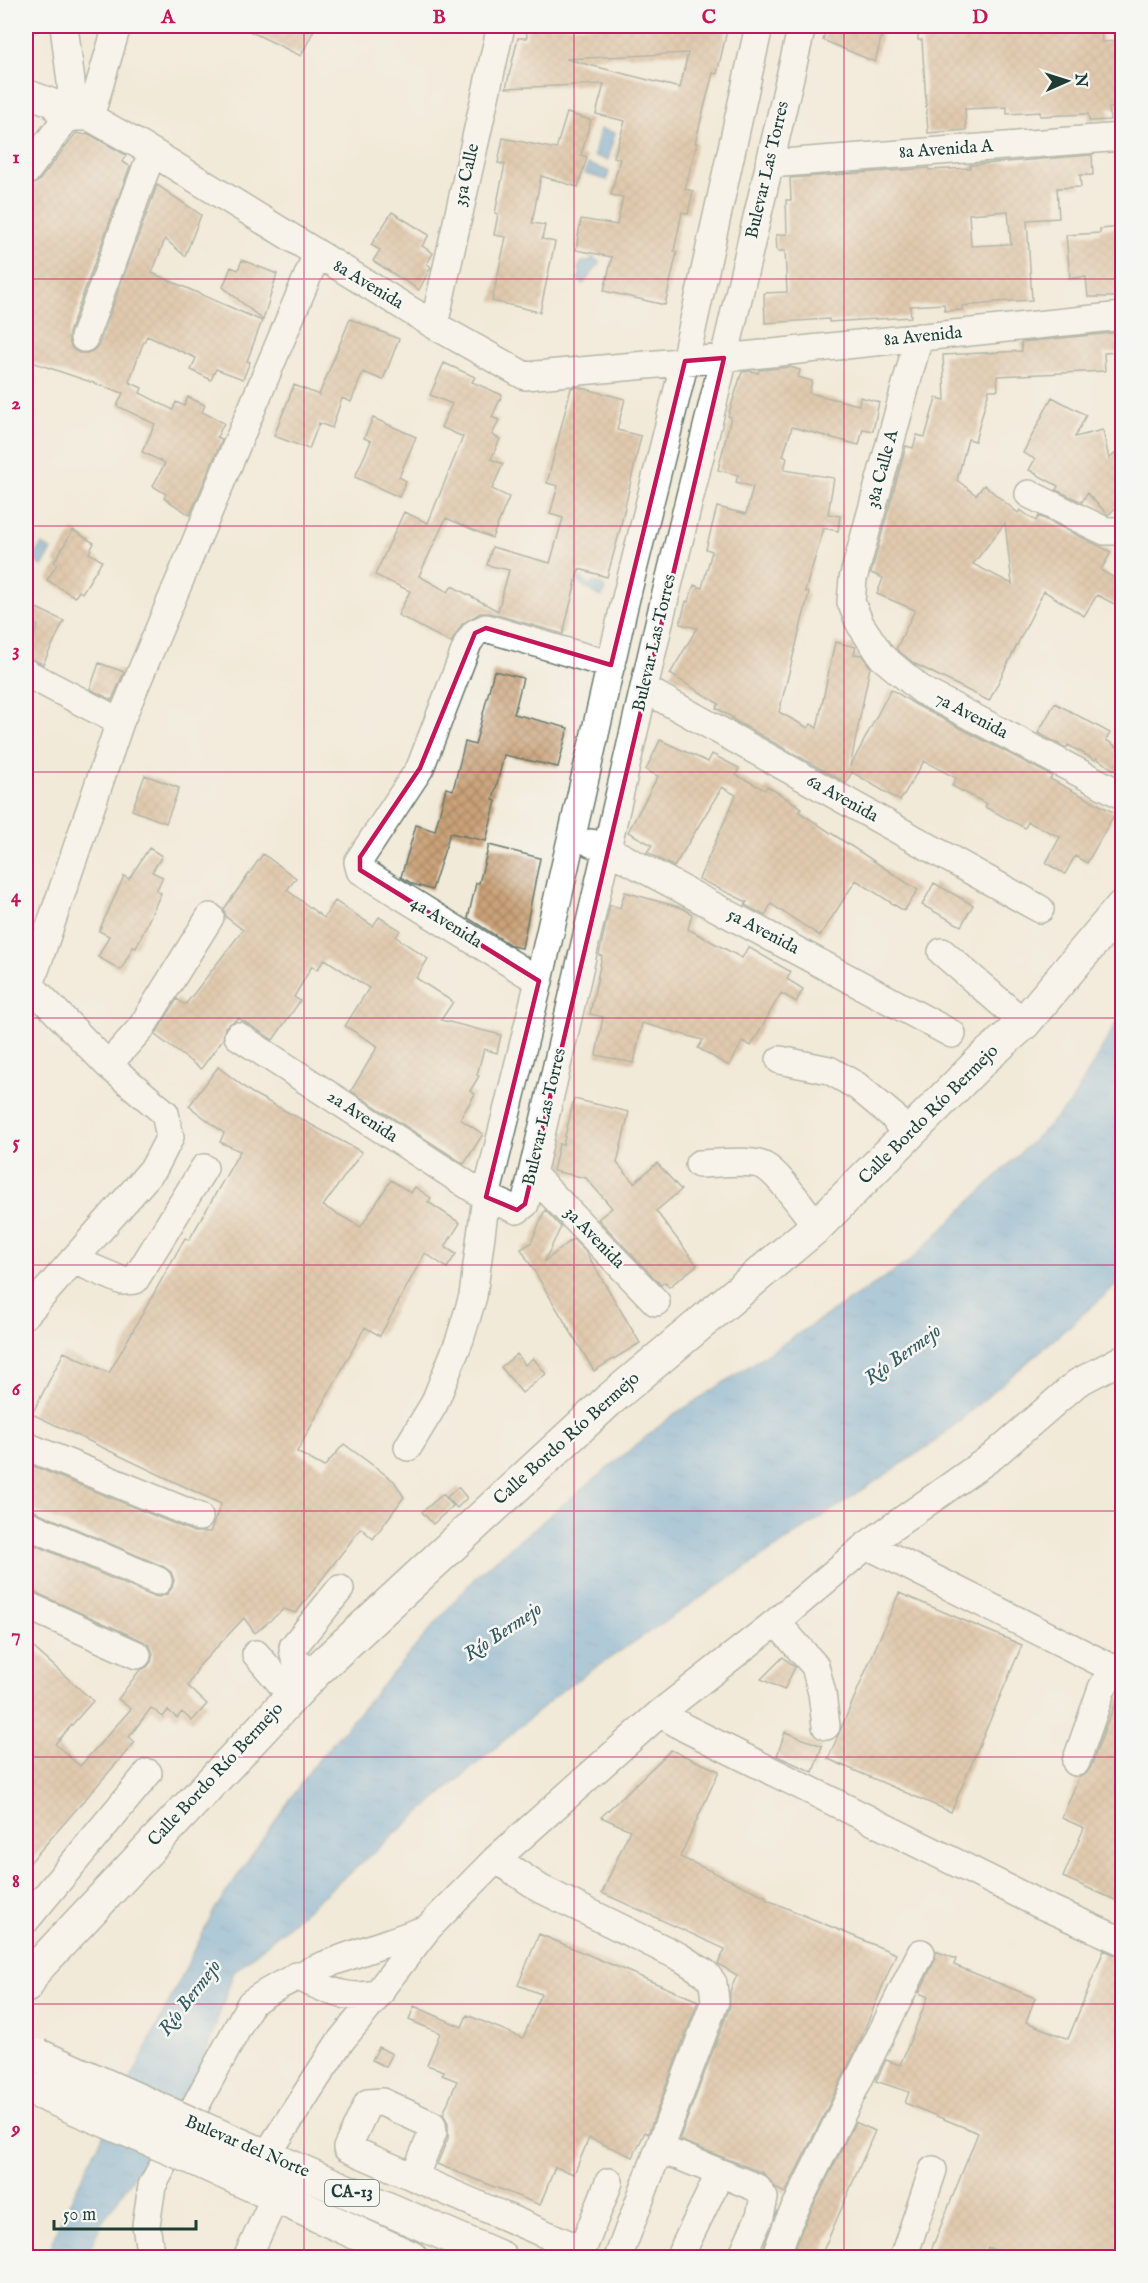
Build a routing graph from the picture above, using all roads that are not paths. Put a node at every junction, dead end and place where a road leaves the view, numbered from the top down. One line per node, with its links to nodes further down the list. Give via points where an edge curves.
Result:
1 (64, 26): 7 (street)
2 (117, 26): 7 (street)
3 (501, 26): 14 (street, 35a Calle)
4 (759, 26): 18 (street, Bulevar Las Torres)
5 (802, 26): 10 (street, Bulevar Las Torres)
6 (26, 93): 7 (street, 8a Avenida, via 53,103)
7 (76, 118): 9 (street, 8a Avenida); 11 (street)
8 (1122, 136): 10 (street, 8a Avenida A)
9 (152, 152): 12 (street, 8a Avenida); 15 (street)
10 (769, 164): 17 (street, Bulevar Las Torres)
11 (26, 172)
12 (317, 254): 14 (street, 8a Avenida); 27 (street)
13 (1122, 316): 16 (street, 8a Avenida)
14 (434, 325): 18 (street, 8a Avenida, via 525,376)
15 (84, 338)
16 (919, 338): 17 (street, 8a Avenida); 21 (street, 38a Calle A, via 853,579)
17 (724, 358): 18 (street, 8a Avenida); 23 (street, Bulevar Las Torres)
18 (684, 361): 22 (street, Bulevar Las Torres)
19 (1029, 494): 20 (street, via 1105,531)
20 (1122, 531)
21 (851, 602): 28 (street, 7a Avenida, via 882,657 922,691)
22 (624, 606): 23 (street); 24 (street, Bulevar Las Torres)
23 (661, 614): 26 (street, Bulevar Las Torres)
24 (611, 665): 29 (street, Bulevar Las Torres); 35 (street, 4a Avenida, via 486,628 475,633 420,768 358,862 360,870)
25 (26, 673): 27 (street)
26 (645, 690): 30 (street, Bulevar Las Torres); 32 (street, 6a Avenida)
27 (120, 722): 36 (street)
28 (1122, 795)
29 (572, 837): 30 (street, 5a Avenida); 35 (street, Bulevar Las Torres)
30 (608, 849): 38 (street, 5a Avenida); 45 (street, Bulevar Las Torres)
31 (1122, 907): 37 (main road, Calle Bordo Río Bermejo)
32 (1040, 909)
33 (210, 917): 41 (street, via 141,1028)
34 (942, 952): 37 (street)
35 (539, 981): 46 (street, Bulevar Las Torres)
36 (28, 983): 41 (street)
37 (1024, 1023): 42 (main road, Calle Bordo Río Bermejo)
38 (952, 1034)
39 (238, 1036): 46 (street, 2a Avenida)
40 (780, 1060): 42 (street, via 829,1070 857,1086 893,1116)
41 (108, 1065): 48 (street, via 165,1113 170,1137 154,1168)
42 (906, 1136): 47 (main road, Calle Bordo Río Bermejo)
43 (699, 1164): 47 (street, via 764,1166)
44 (204, 1168): 48 (street, via 135,1280 123,1281)
45 (532, 1174): 46 (street, Bulevar Las Torres, via 525,1204 516,1210); 49 (street, 3a Avenida)
46 (486, 1197): 53 (street, via 473,1296 460,1339 434,1404)
47 (817, 1226): 64 (main road, Calle Bordo Río Bermejo, via 608,1401)
48 (73, 1260): 50 (street)
49 (656, 1302)
50 (26, 1314)
51 (1122, 1359): 56 (street, via 1077,1383 993,1456)
52 (26, 1446): 54 (street)
53 (408, 1447)
54 (199, 1517)
55 (26, 1524): 57 (street)
56 (867, 1545): 60 (street); 63 (street)
57 (158, 1581)
58 (340, 1589): 64 (street, via 293,1647 299,1666)
59 (26, 1605): 62 (street)
60 (776, 1622): 66 (street); 67 (street, via 815,1666)
61 (256, 1654): 65 (street)
62 (136, 1655)
63 (1118, 1671): 68 (street, via 1102,1688)
64 (315, 1672): 65 (main road, Calle Bordo Río Bermejo)
65 (291, 1695): 77 (main road, Calle Bordo Río Bermejo, via 34,1971)
66 (660, 1713): 70 (street); 73 (street, via 1039,1904)
67 (826, 1726)
68 (1076, 1762)
69 (148, 1773): 71 (street)
70 (496, 1860): 72 (street); 85 (street, via 541,1889 680,1957 713,1983 715,2001)
71 (26, 1920)
72 (427, 1929): 75 (street); 78 (street)
73 (1122, 1941)
74 (921, 1953): 101 (street, via 788,2223)
75 (350, 1957): 76 (street); 78 (street, via 367,1963)
76 (296, 1976): 79 (street); 94 (street, via 251,2003 152,2186 146,2225)
77 (26, 1986)
78 (381, 1990): 79 (street, via 355,1997); 80 (street)
79 (330, 1991): 80 (street, via 340,2016)
80 (339, 2043): 86 (street)
81 (32, 2053): 83 (main road, Bulevar del Norte / CA-13, bridge)
82 (26, 2087): 83 (main road, Bulevar del Norte / CA-13, bridge)
83 (197, 2143): 86 (main road, Bulevar del Norte / CA-13); 92 (main road, Bulevar del Norte / CA-13)
84 (347, 2148): 89 (street); 89 (street, via 368,2103 382,2102 434,2128); 91 (street)
85 (657, 2154): 88 (street, via 679,2156); 98 (street)
86 (266, 2156): 91 (main road, Bulevar del Norte / CA-13)
87 (933, 2170): 102 (street)
88 (720, 2173): 99 (street); 100 (street, via 757,2188 764,2198)
89 (414, 2177): 93 (street)
90 (609, 2182): 93 (street)
91 (333, 2184): 97 (main road, Bulevar del Norte / CA-13)
92 (275, 2197): 95 (street); 96 (main road, Bulevar del Norte / CA-13)
93 (581, 2254)
94 (151, 2258)
95 (247, 2258)
96 (411, 2258)
97 (501, 2258)
98 (618, 2258)
99 (679, 2258)
100 (741, 2258)
101 (775, 2258)
102 (903, 2258)

